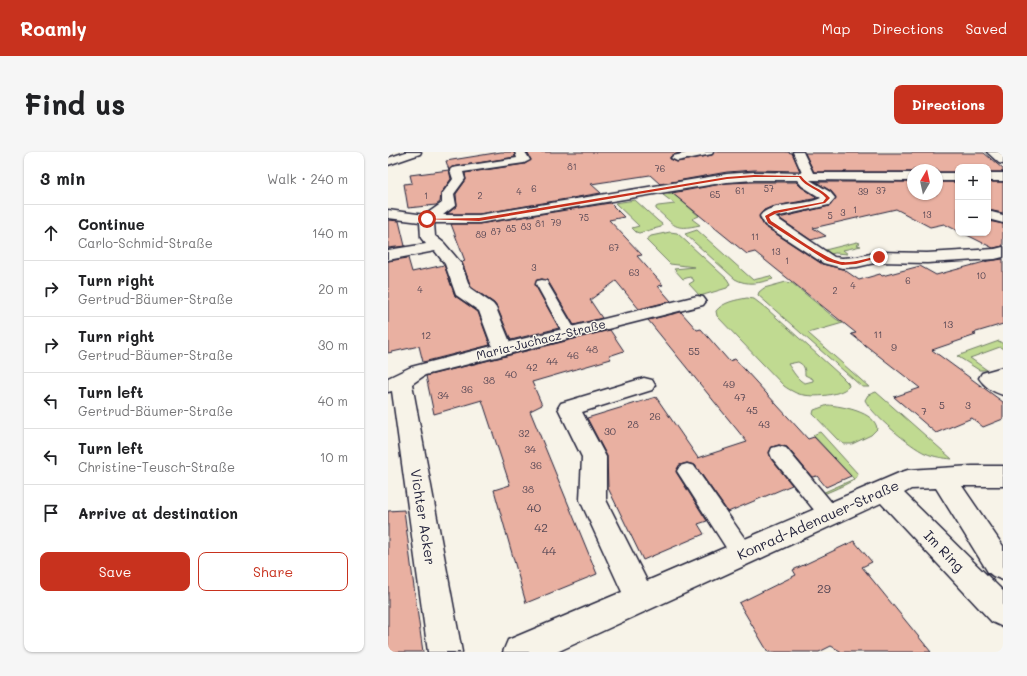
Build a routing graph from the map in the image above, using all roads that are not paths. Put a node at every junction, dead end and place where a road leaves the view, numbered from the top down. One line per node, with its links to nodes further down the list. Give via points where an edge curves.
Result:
1 (416, 152): 8 (street)
2 (520, 152): 17 (street, via 524,160 456,170 459,179 448,194 449,205)
3 (708, 152): 6 (street)
4 (798, 152): 9 (street)
5 (992, 152): 7 (street)
6 (677, 158)
7 (1003, 161)
8 (388, 162)
9 (805, 176): 10 (street); 17 (street, via 727,178 479,219); 20 (street, via 804,183 829,198 824,202 767,216 770,222 829,260 842,263 879,257 927,258)
10 (907, 177)
11 (943, 177): 12 (street)
12 (955, 177)
13 (991, 177): 14 (street)
14 (1003, 177)
15 (388, 214): 17 (street)
16 (991, 216): 18 (street)
17 (427, 219): 19 (street, via 428,238)
18 (1003, 219)
19 (438, 246): 21 (street); 25 (street, via 453,263 462,291 487,308)
20 (1003, 252)
21 (388, 255)
22 (542, 284): 24 (lane)
23 (697, 301): 24 (street, Maria-Juchacz-Straße)
24 (570, 333): 25 (street, Maria-Juchacz-Straße)
25 (503, 349): 27 (street, Maria-Juchacz-Straße, via 418,371)
26 (1003, 373): 29 (street, via 989,378)
27 (394, 383): 40 (street, Vichter Acker)
28 (644, 386): 38 (street, via 569,408 594,457 594,500)
29 (1003, 388)
30 (779, 452): 35 (lane)
31 (687, 471): 36 (lane)
32 (1003, 476): 33 (street, Konrad-Adenauer-Straße)
33 (944, 478): 34 (street, Konrad-Adenauer-Straße, via 908,480); 37 (street)
34 (885, 490): 35 (street, Konrad-Adenauer-Straße); 39 (street, Im Ring)
35 (830, 514): 36 (street, Konrad-Adenauer-Straße)
36 (742, 553): 38 (street, Konrad-Adenauer-Straße)
37 (1003, 567)
38 (640, 598): 41 (street, Konrad-Adenauer-Straße)
39 (1003, 612)
40 (445, 652)
41 (520, 652)

